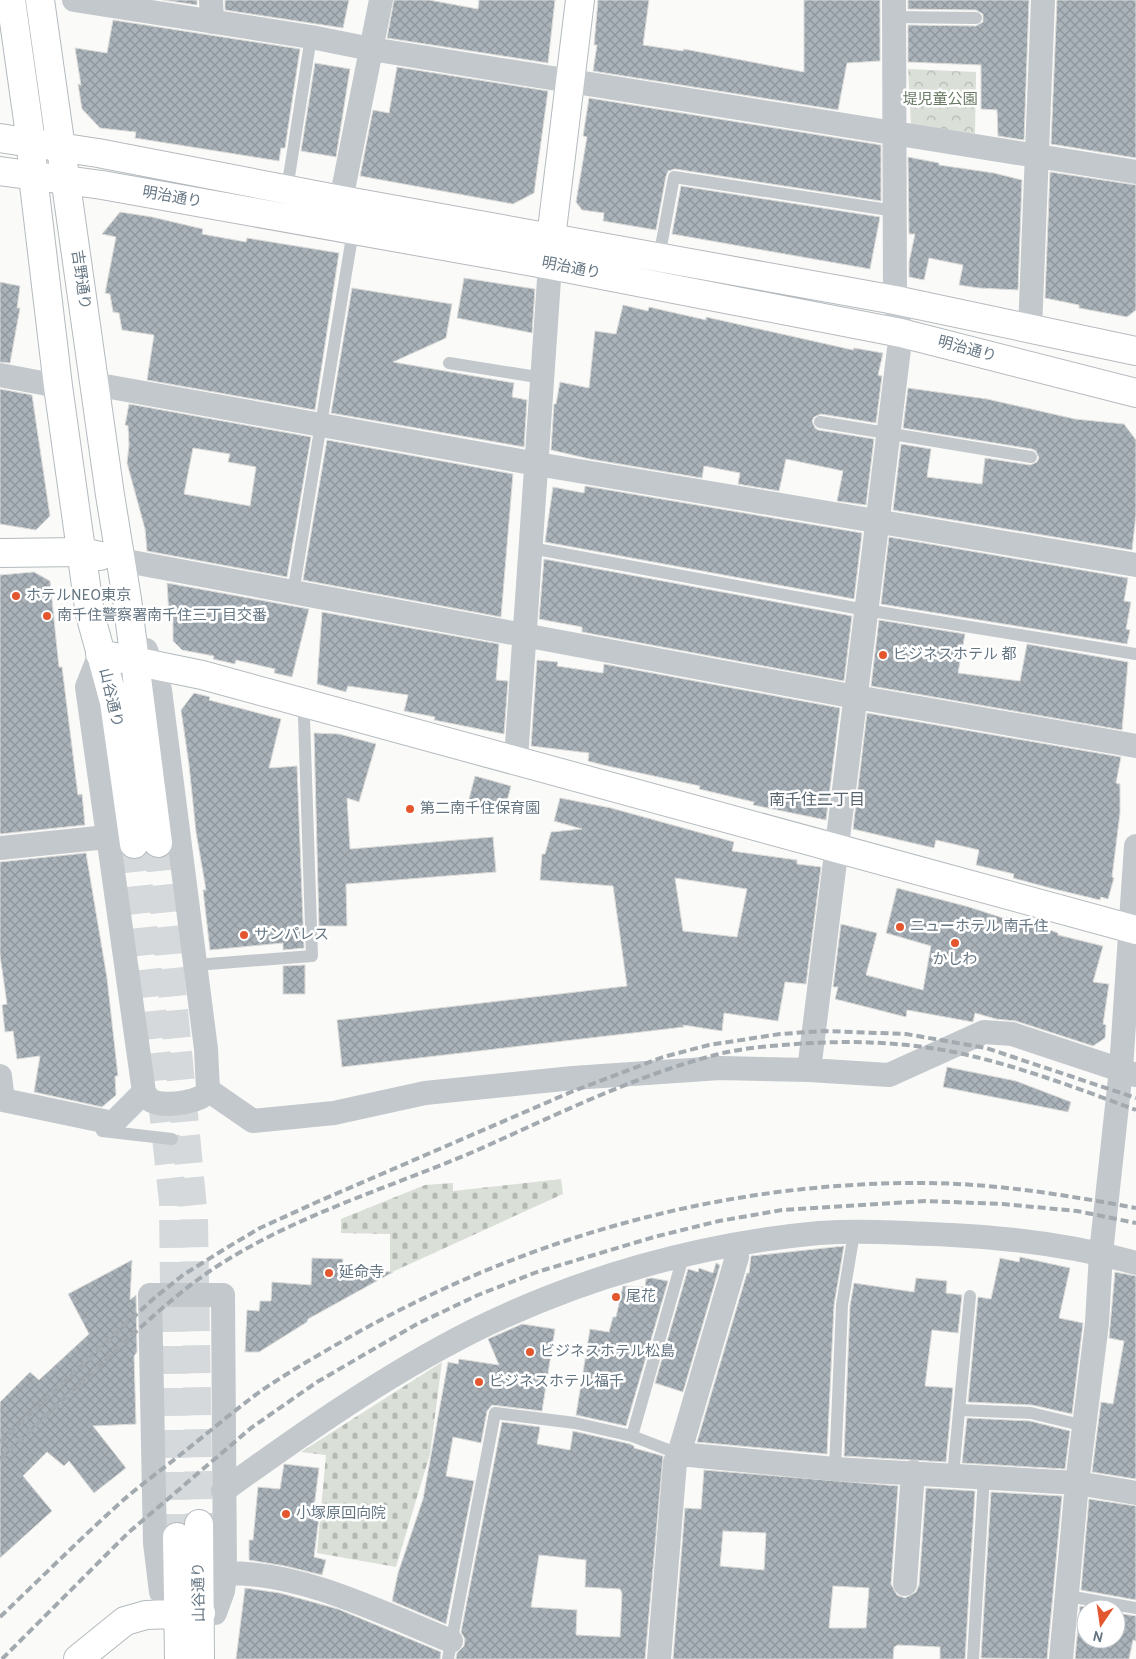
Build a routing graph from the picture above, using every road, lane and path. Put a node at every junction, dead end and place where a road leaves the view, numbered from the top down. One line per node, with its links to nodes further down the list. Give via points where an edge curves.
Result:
1 (11, 0): 15 (main road)
2 (40, 0): 16 (main road, 吉野通り)
3 (74, 0): 8 (street)
4 (381, 0): 11 (street)
5 (580, 0): 12 (main road)
6 (1043, 0): 17 (street)
7 (894, 8): 9 (lane); 13 (street)
8 (212, 11): 10 (street)
9 (976, 18)
10 (311, 36): 11 (street); 22 (lane)
11 (370, 49): 12 (street); 23 (street)
12 (570, 80): 13 (street); 26 (main road)
13 (894, 134): 17 (street); 24 (street)
14 (0, 138): 15 (main road, 明治通り)
15 (31, 142): 16 (main road, 明治通り); 20 (main road)
16 (61, 147): 21 (main road, 吉野通り); 22 (main road, 明治通り)
17 (1036, 157): 19 (street); 30 (street)
18 (0, 171): 20 (main road, 明治通り)
19 (1136, 172)
20 (33, 176): 21 (main road, 明治通り); 37 (main road)
21 (67, 180): 25 (main road, 明治通り); 36 (main road, 吉野通り)
22 (287, 189): 23 (main road, 明治通り)
23 (341, 200): 26 (main road, 明治通り)
24 (895, 212): 27 (lane, via 674,177); 29 (street)
25 (353, 231): 28 (main road, 明治通り); 40 (lane)
26 (551, 238): 27 (main road, 明治通り); 28 (main road)
27 (659, 257): 29 (main road, 明治通り)
28 (550, 265): 31 (main road, 明治通り); 35 (street)
29 (895, 300): 30 (main road, 明治通り); 31 (street)
30 (1030, 330): 32 (main road, 明治通り)
31 (901, 333): 38 (main road, 明治通り); 41 (street)
32 (1136, 351)
33 (450, 363): 35 (lane)
34 (0, 375): 37 (street)
35 (542, 378): 43 (street)
36 (94, 384): 40 (street); 48 (main road, 吉野通り)
37 (58, 386): 46 (main road)
38 (1136, 393)
39 (820, 422): 41 (lane)
40 (321, 424): 43 (street); 50 (lane)
41 (888, 435): 42 (lane); 44 (street)
42 (1031, 457)
43 (536, 464): 44 (street); 45 (street)
44 (877, 521): 49 (street); 51 (street)
45 (531, 548): 51 (lane); 52 (street)
46 (82, 552): 47 (main road); 48 (main road); 53 (main road, 山谷通り, via 90,614)
47 (0, 553)
48 (121, 560): 50 (street); 55 (main road, 山谷通り, via 128,608)
49 (1136, 565)
50 (293, 593): 52 (street)
51 (866, 610): 54 (lane); 56 (street)
52 (525, 635): 56 (street); 59 (street)
53 (100, 654): 55 (main road); 55 (main road, 山谷通り, via 146,844); 60 (street, via 87,687)
54 (1136, 654)
55 (143, 662): 57 (main road); 65 (street, via 160,690)
56 (856, 697): 58 (street); 62 (street)
57 (301, 702): 59 (main road); 65 (lane, via 312,956)
58 (1136, 746)
59 (516, 759): 62 (main road)
60 (108, 837): 63 (street); 70 (street)
61 (1136, 846): 64 (street)
62 (837, 847): 64 (main road); 66 (street)
63 (0, 848)
64 (1134, 929): 67 (street)
65 (196, 965): 69 (street)
66 (809, 1070): 67 (street, via 889,1075 984,1032 1012,1034); 69 (street, via 720,1068 573,1078 425,1094 334,1113 253,1121)
67 (1128, 1072): 75 (street)
68 (0, 1076): 70 (street, via 3,1100 113,1123)
69 (208, 1090): 70 (street, via 196,1101 166,1102 152,1100)
70 (144, 1092)
71 (0, 1108): 72 (lane, via 106,1132)
72 (172, 1139)
73 (854, 1233): 74 (street, via 822,1233); 75 (street, via 1002,1238); 83 (lane, via 842,1305)
74 (737, 1245): 76 (street); 82 (street, via 737,1257)
75 (1101, 1253): 77 (street); 80 (street, via 1097,1323)
76 (683, 1256): 81 (lane); 88 (street, via 592,1281 472,1332 347,1406)
77 (1136, 1263)
78 (970, 1296): 79 (lane)
79 (960, 1410): 80 (lane, via 1030,1413); 85 (lane)
80 (1084, 1426): 87 (street)
81 (632, 1436): 82 (lane); 96 (lane, via 575,1423 495,1413)
82 (679, 1454): 83 (street); 100 (street, via 674,1462)
83 (834, 1468): 84 (street)
84 (913, 1472): 85 (street); 92 (street)
85 (953, 1475): 86 (street)
86 (984, 1477): 87 (street); 101 (lane)
87 (1077, 1483): 89 (street); 93 (street)
88 (223, 1491): 91 (street); 95 (street, via 223,1295 150,1295 155,1543 161,1592)
89 (1136, 1493)
90 (188, 1531): 95 (main road, 山谷通り)
91 (224, 1573): 95 (street, via 223,1591 215,1613); 96 (street, via 314,1586)
92 (905, 1584)
93 (1068, 1596): 94 (lane); 102 (street)
94 (1136, 1608)
95 (189, 1613): 97 (main road, via 146,1614 125,1621); 98 (main road, 山谷通り); 99 (main road, 山谷通り)
96 (449, 1650)
97 (78, 1659)
98 (179, 1659)
99 (200, 1659)
100 (659, 1659)
101 (973, 1659)
102 (1061, 1659)

